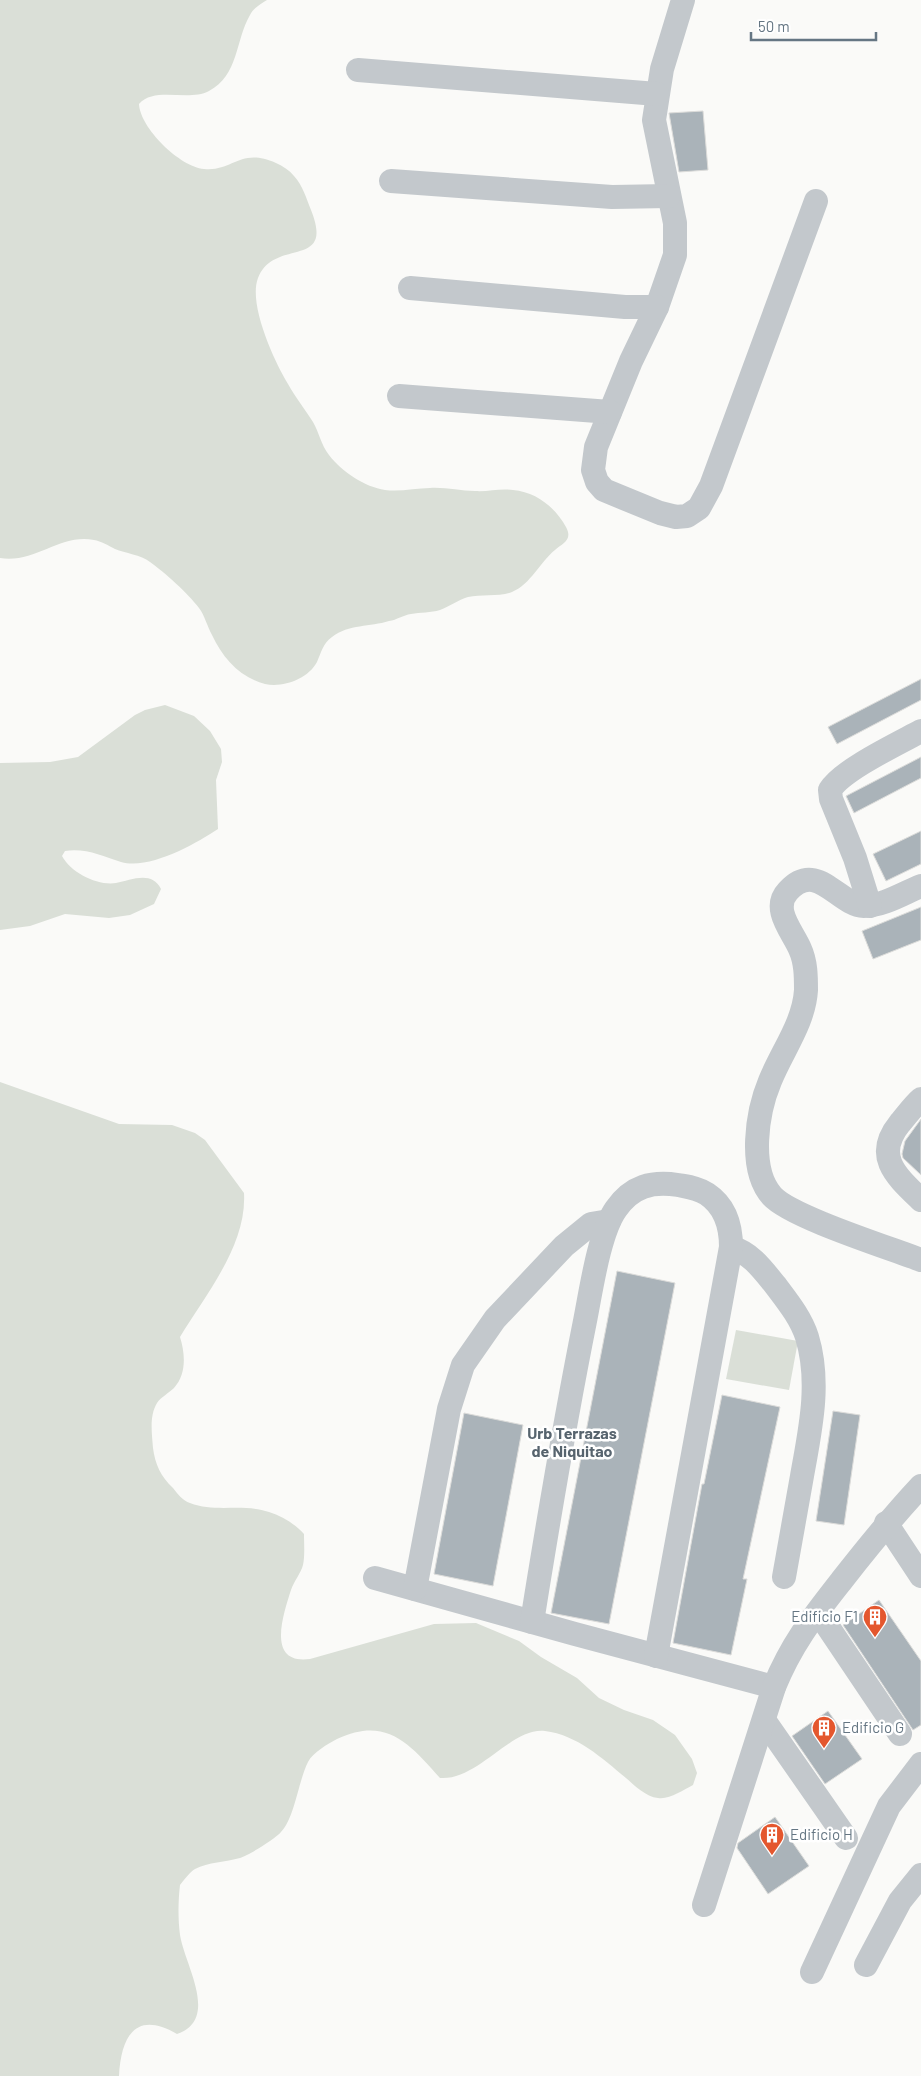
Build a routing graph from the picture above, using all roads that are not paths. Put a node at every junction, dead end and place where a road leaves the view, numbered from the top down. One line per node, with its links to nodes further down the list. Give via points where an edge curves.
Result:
1 (683, 0): 3 (street, via 668,44)
2 (358, 70): 3 (street)
3 (657, 94): 5 (street, via 654,120)
4 (391, 181): 5 (street, via 612,197)
5 (669, 196): 8 (street, via 677,243 672,268)
6 (816, 201): 10 (street, via 708,495 699,508 687,516 672,516 599,486 593,459)
7 (410, 288): 8 (street)
8 (657, 307): 10 (street)
9 (399, 396): 10 (street)
10 (610, 412)
11 (921, 731): 13 (street, via 854,769 830,790)
12 (921, 886): 13 (street)
13 (870, 906): 18 (street, via 856,905 827,884 812,880 793,887 782,901 785,921 803,958 805,997 800,1018 764,1097 759,1125 759,1170 764,1186 788,1209)
14 (921, 1099): 15 (street, via 892,1132 887,1153 897,1176)
15 (921, 1200)
16 (609, 1221): 17 (street, via 622,1201 638,1188 656,1183 696,1188 720,1207 729,1228); 24 (street, via 591,1224 564,1246 495,1319 464,1365 448,1409); 26 (street, via 591,1288 572,1382)
17 (731, 1247): 23 (street, via 749,1254 758,1263 794,1311 807,1336 812,1360 814,1394 811,1427); 27 (street)
18 (921, 1260)
19 (919, 1491): 20 (street)
20 (886, 1523): 21 (street); 25 (street)
21 (921, 1576)
22 (375, 1578): 24 (street)
23 (784, 1578)
24 (415, 1589): 26 (street)
25 (818, 1612): 28 (street, via 808,1622 785,1660); 30 (street)
26 (532, 1622): 27 (street)
27 (656, 1656): 28 (street)
28 (774, 1686): 29 (street)
29 (764, 1720): 32 (street); 34 (street)
30 (900, 1734)
31 (921, 1764): 36 (street, via 889,1806)
32 (846, 1838)
33 (921, 1875): 35 (street, via 900,1901)
34 (704, 1905)
35 (866, 1965)
36 (812, 1972)

